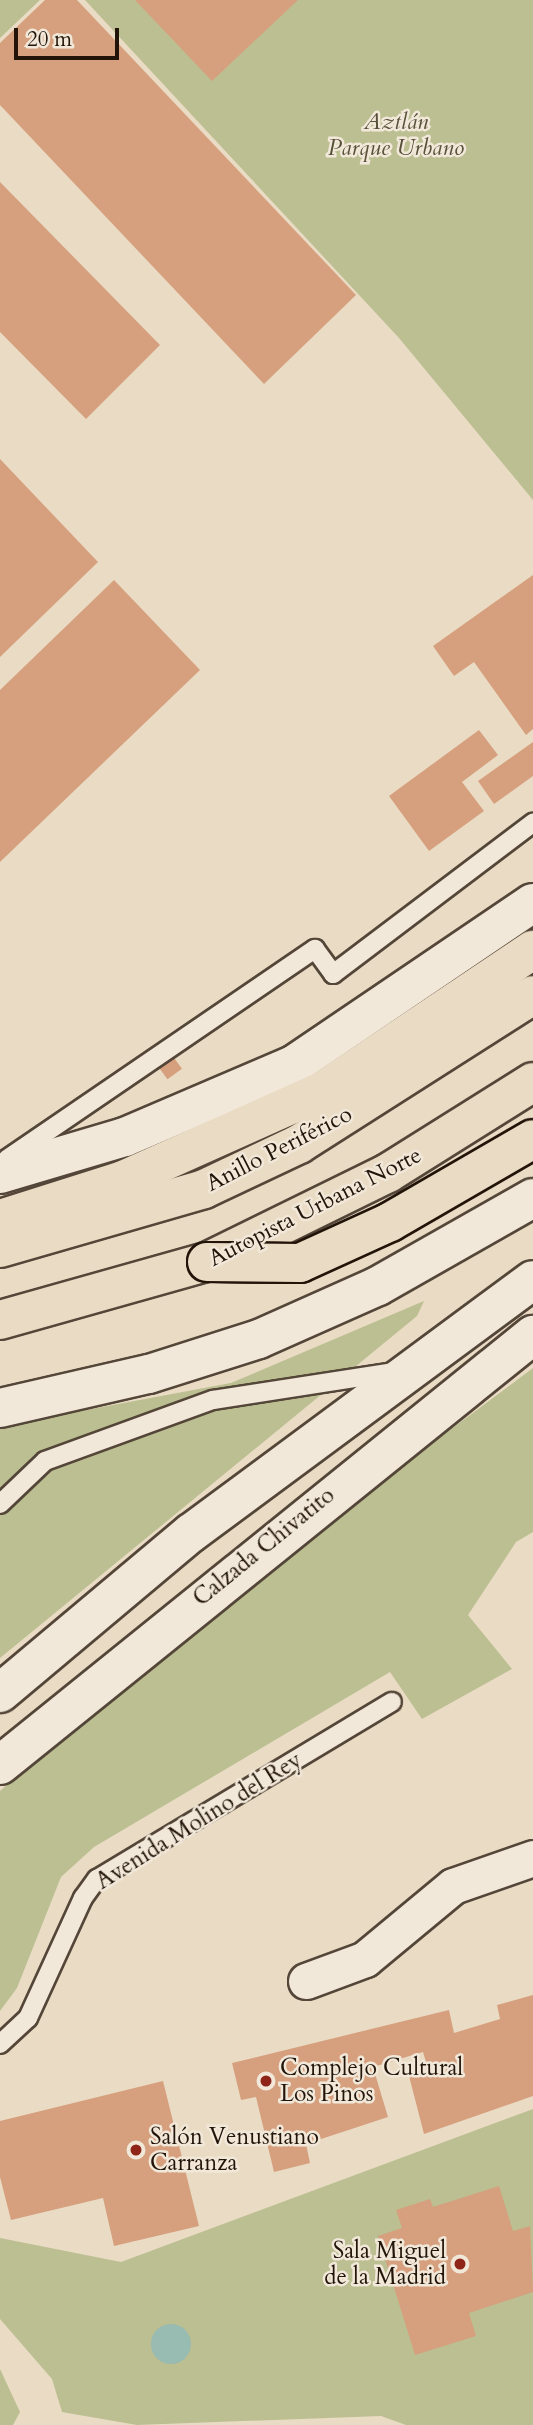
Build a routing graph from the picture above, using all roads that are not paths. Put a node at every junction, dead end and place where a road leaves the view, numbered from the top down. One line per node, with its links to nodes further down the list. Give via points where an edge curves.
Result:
1 (533, 822): 9 (lane, via 333,974 315,949)
2 (533, 903): 10 (main road, via 296,1064 125,1137)
3 (533, 950): 12 (highway, via 322,1091 123,1180)
4 (533, 995): 13 (highway, Anillo Periférico, via 299,1144 204,1189)
5 (533, 1011): 14 (highway, via 340,1135 239,1184 113,1230)
6 (533, 1082): 15 (highway, Autopista Urbana Norte, via 388,1173)
7 (533, 1122): 19 (highway, via 332,1238 219,1284)
8 (533, 1139): 15 (highway, bridge, via 390,1223 300,1263)
9 (0, 1164)
10 (0, 1174)
11 (533, 1198): 21 (main road, via 378,1286 259,1339 149,1374)
12 (0, 1219)
13 (0, 1248)
14 (0, 1257)
15 (207, 1262): 17 (highway, Autopista Urbana Norte)
16 (533, 1280): 20 (main road)
17 (0, 1320)
18 (533, 1335): 25 (main road, Calzada Chivatito)
19 (0, 1346)
20 (412, 1369): 22 (lane, via 213,1400 45,1461); 23 (main road, via 191,1533)
21 (0, 1408)
22 (0, 1504)
23 (0, 1693)
24 (392, 1702): 28 (lane, Avenida Molino del Rey, via 97,1880 29,2018)
25 (0, 1765)
26 (533, 1858): 27 (street, via 453,1886 365,1959)
27 (306, 1982)
28 (0, 2044)

